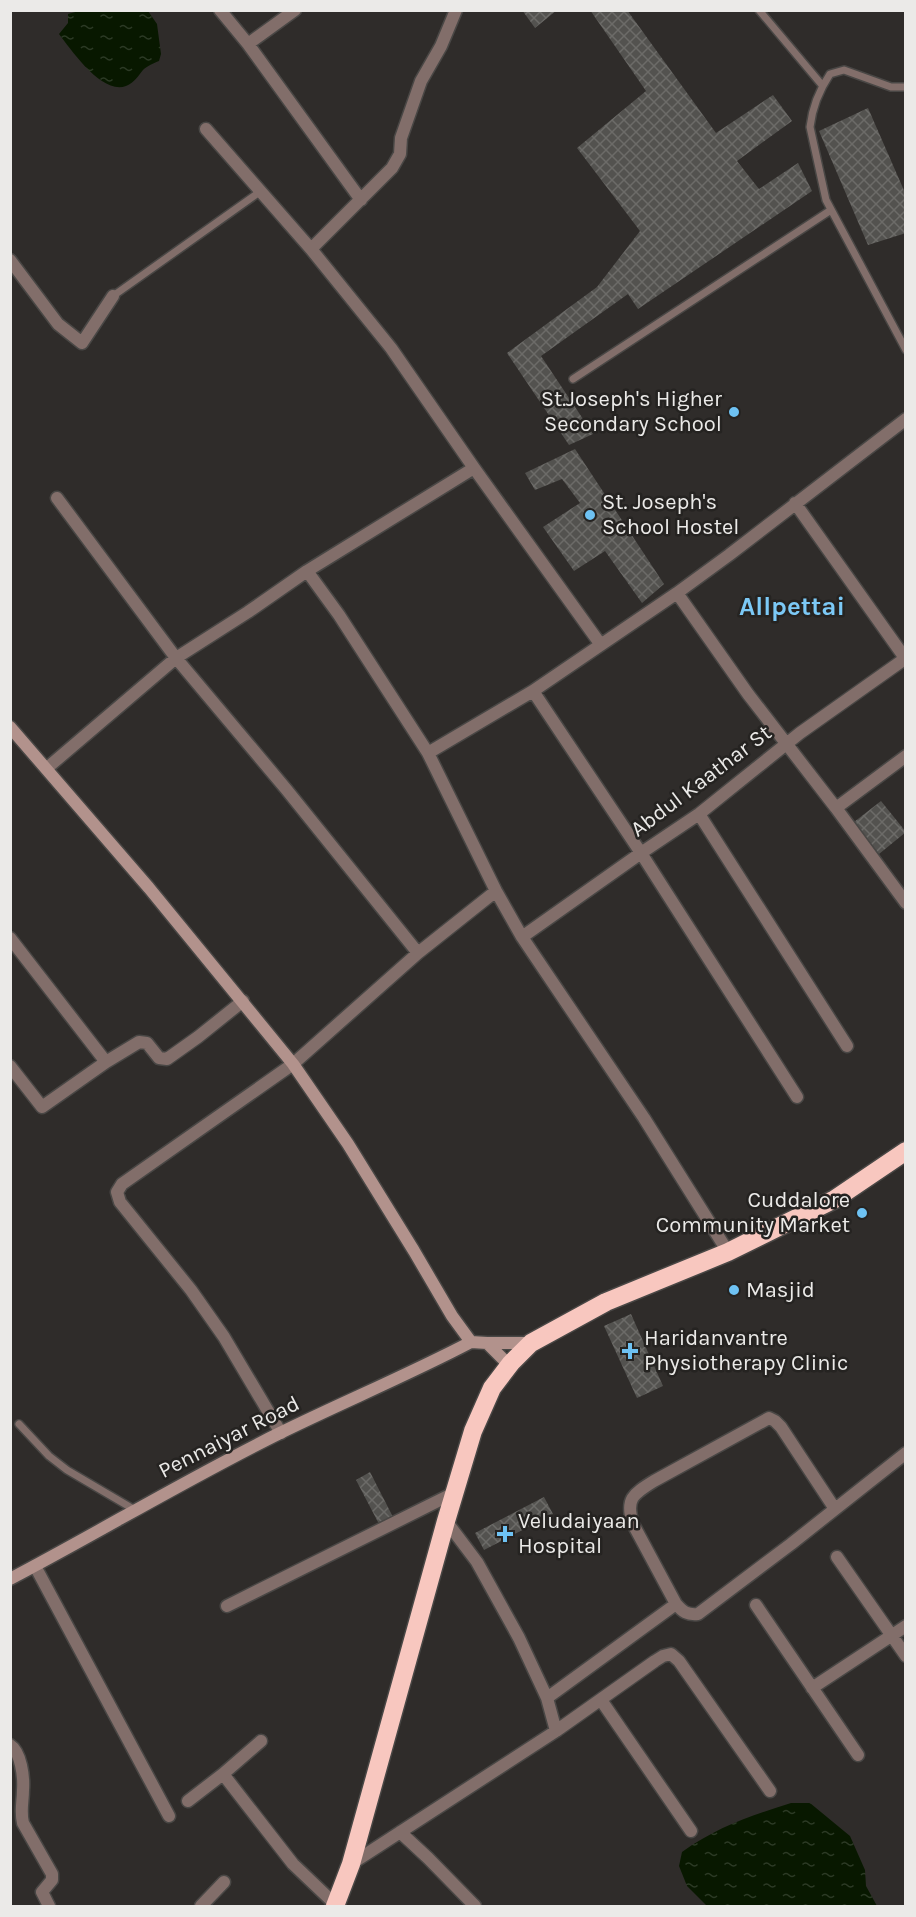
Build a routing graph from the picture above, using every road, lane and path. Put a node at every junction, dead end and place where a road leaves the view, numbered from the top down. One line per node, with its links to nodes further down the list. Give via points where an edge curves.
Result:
1 (220, 10): 5 (street)
2 (295, 10): 5 (street)
3 (456, 10): 10 (street, via 421,81 401,138 400,154)
4 (759, 10): 6 (lane)
5 (248, 44): 10 (street)
6 (822, 85): 7 (lane, via 830,74 844,70 891,87); 11 (lane, via 810,128)
7 (906, 87)
8 (206, 129): 9 (street)
9 (261, 191): 12 (street); 14 (lane)
10 (361, 200): 12 (street)
11 (831, 210): 15 (lane); 16 (lane)
12 (311, 249): 18 (street, via 391,348)
13 (10, 260): 14 (street, via 58,324 82,343)
14 (113, 296)
15 (906, 350)
16 (573, 378)
17 (906, 419): 20 (street)
18 (474, 468): 21 (street); 23 (street)
19 (57, 498): 24 (street)
20 (795, 504): 22 (street); 25 (street)
21 (307, 571): 24 (street); 29 (street)
22 (677, 593): 23 (street); 28 (street)
23 (601, 645): 26 (street)
24 (176, 658): 31 (street); 39 (street)
25 (905, 658): 28 (street, Abdul Kaathar St)
26 (532, 691): 29 (street); 34 (street)
27 (10, 727): 31 (street)
28 (785, 744): 32 (street); 33 (street, Abdul Kaathar St)
29 (428, 753): 35 (street)
30 (906, 756): 32 (street)
31 (47, 768): 40 (street)
32 (836, 808): 36 (street)
33 (699, 814): 34 (street, Abdul Kaathar St); 41 (street)
34 (641, 853): 38 (street, Abdul Kaathar St); 45 (street)
35 (495, 891): 38 (street); 39 (street)
36 (906, 903)
37 (10, 938): 42 (street)
38 (522, 938): 47 (street, via 644,1118)
39 (418, 952): 43 (street)
40 (243, 1001): 42 (street, via 167,1059 159,1058 147,1043 139,1042); 43 (street)
41 (847, 1046)
42 (106, 1062): 44 (street, via 42,1107)
43 (293, 1064): 48 (street, via 348,1144); 53 (street, via 122,1184 117,1192 120,1202 224,1337)
44 (10, 1066)
45 (797, 1097)
46 (906, 1151): 47 (highway, via 835,1199)
47 (728, 1252): 49 (highway, via 606,1302)
48 (471, 1342): 50 (street); 53 (street, Pennaiyar Road)
49 (531, 1343): 50 (street); 51 (highway)
50 (486, 1344): 51 (street)
51 (508, 1367): 55 (highway, via 492,1388 473,1431)
52 (19, 1424): 56 (lane, via 67,1470)
53 (281, 1433): 56 (street, Pennaiyar Road)
54 (906, 1453): 57 (street)
55 (454, 1493): 58 (highway); 64 (street)
56 (135, 1509): 60 (street, Pennaiyar Road)
57 (834, 1509): 62 (street, via 698,1614 682,1612); 62 (street, via 781,1427 769,1418 654,1481 631,1500 629,1511)
58 (446, 1521): 69 (street, via 477,1562); 81 (highway)
59 (837, 1557): 66 (street)
60 (35, 1566): 61 (street, Pennaiyar Road); 78 (street)
61 (10, 1579)
62 (676, 1604): 69 (street)
63 (756, 1605): 68 (street)
64 (227, 1606)
65 (906, 1626): 66 (street)
66 (891, 1636): 67 (street); 68 (street)
67 (906, 1656)
68 (812, 1688): 74 (street)
69 (547, 1698): 71 (street)
70 (601, 1700): 71 (street); 76 (street, via 655,1660 671,1654); 79 (street)
71 (556, 1731): 80 (street)
72 (261, 1741): 75 (street)
73 (10, 1745): 83 (street, via 16,1750 23,1779 22,1823 52,1874 42,1892)
74 (858, 1755)
75 (223, 1774): 77 (street); 85 (street, via 293,1864)
76 (770, 1791)
77 (188, 1801)
78 (169, 1816)
79 (691, 1831)
80 (400, 1832): 81 (street); 86 (street)
81 (351, 1863): 85 (highway)
82 (224, 1882): 84 (street)
83 (49, 1906)
84 (201, 1906)
85 (335, 1906)
86 (475, 1906)

